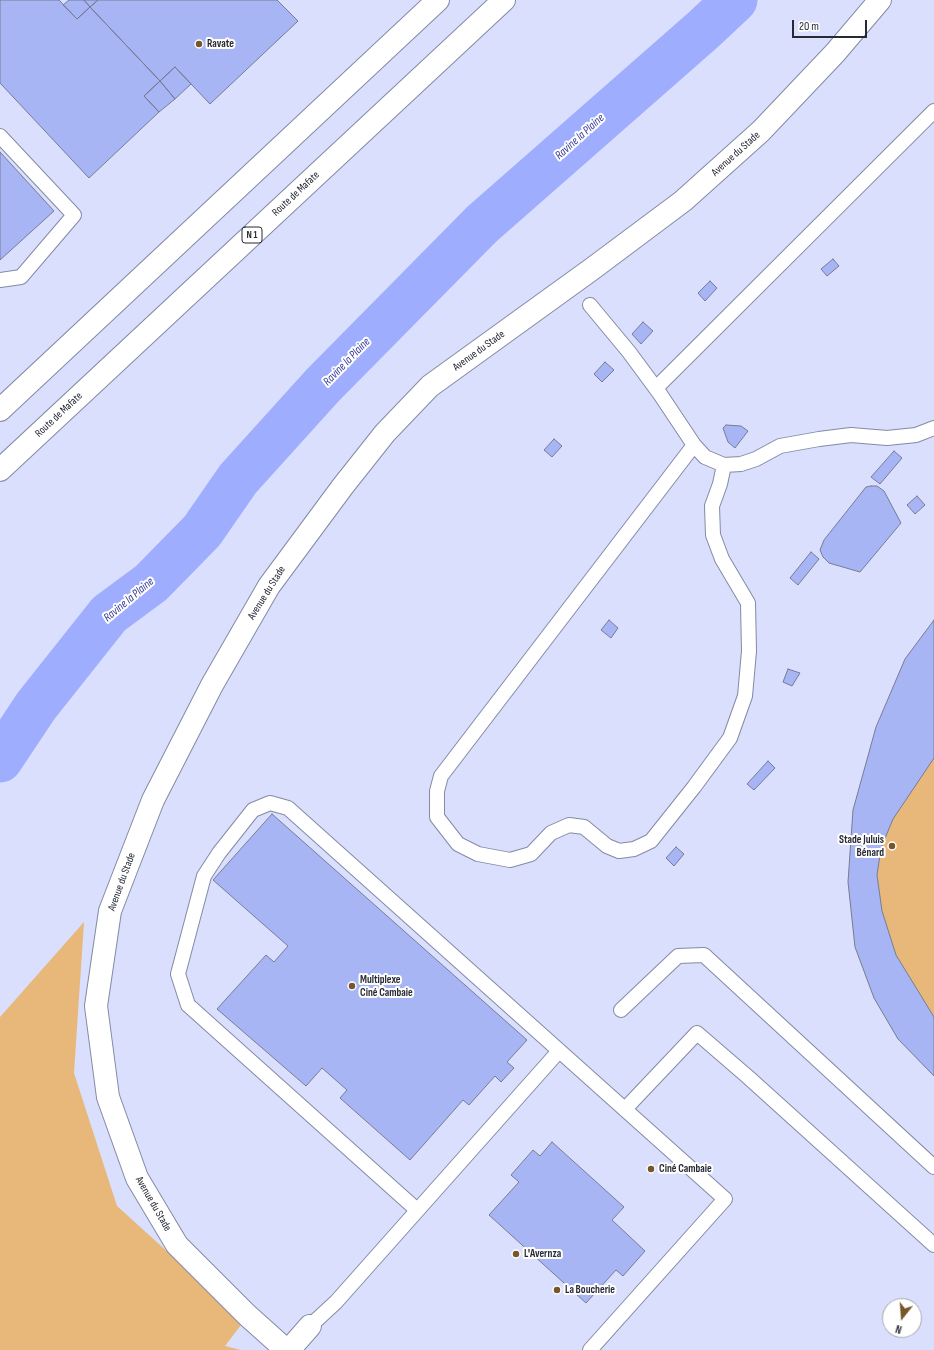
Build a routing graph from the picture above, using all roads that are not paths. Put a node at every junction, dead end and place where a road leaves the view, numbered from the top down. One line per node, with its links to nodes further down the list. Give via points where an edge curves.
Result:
1 (438, 0): 9 (main road)
2 (504, 0): 13 (main road, Route de Mafate / N 1)
3 (880, 0): 22 (main road, Avenue du Stade, via 835,53 761,131 683,201 430,386 385,433 269,586 212,685 153,800 110,911 96,1006 108,1097 137,1178 177,1245 246,1315)
4 (934, 111): 8 (lane)
5 (0, 136): 6 (lane, via 74,215 21,277)
6 (0, 280)
7 (590, 305): 8 (lane)
8 (656, 388): 11 (lane)
9 (0, 410)
10 (934, 428): 12 (lane, via 916,435 887,438 851,435 819,439 780,446 756,459 741,464)
11 (694, 445): 12 (lane, via 705,457); 12 (lane, via 441,776 437,792 438,817 458,844 478,854 510,860 531,854 551,833 569,825 584,826 607,846 619,851 634,849 651,841 730,738 745,696 749,651 748,603 722,559 713,535 712,506)
12 (724, 465)
13 (0, 470)
14 (621, 1010): 17 (lane, via 678,956 704,955)
15 (560, 1051): 16 (lane); 18 (lane); 18 (lane, via 288,808 270,803 253,810 204,876 178,974 188,1005)
16 (625, 1109): 19 (lane, via 697,1033); 21 (lane, via 725,1198)
17 (934, 1167)
18 (417, 1210): 20 (lane, via 336,1302)
19 (934, 1245)
20 (310, 1326): 22 (main road)
21 (593, 1349)
22 (288, 1350)

